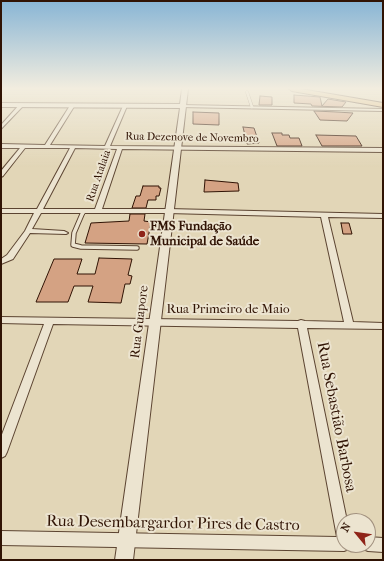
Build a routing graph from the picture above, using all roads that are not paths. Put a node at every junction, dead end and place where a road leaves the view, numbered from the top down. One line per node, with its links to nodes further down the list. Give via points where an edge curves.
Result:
1 (13, 115): 5 (street)
2 (67, 115): 8 (street)
3 (121, 115): 10 (street)
4 (181, 115): 12 (street, Rua Guapore)
5 (1, 128)
6 (1, 146): 7 (street, Rua Dezenove de Novembro)
7 (24, 146): 8 (street, Rua Dezenove de Novembro); 14 (street)
8 (48, 146): 9 (street, Rua Dezenove de Novembro)
9 (73, 147): 10 (street, Rua Dezenove de Novembro); 16 (street)
10 (107, 147): 11 (street, Rua Dezenove de Novembro)
11 (120, 147): 12 (street, Rua Dezenove de Novembro); 18 (street, Rua Atalaia)
12 (177, 148): 13 (street, Rua Dezenove de Novembro); 19 (street, Rua Guapore)
13 (383, 150)
14 (1, 175)
15 (1, 211): 16 (street)
16 (39, 211): 17 (street); 22 (street)
17 (84, 211): 18 (street); 24 (lane, via 74,233 73,245)
18 (98, 211): 19 (street)
19 (168, 211): 20 (street); 28 (street, Rua Guapore)
20 (324, 215): 21 (street); 30 (street)
21 (383, 216)
22 (28, 231): 23 (street); 25 (street, via 10,257)
23 (64, 233)
24 (138, 248)
25 (1, 262)
26 (1, 320): 27 (street, Rua Primeiro de Maio)
27 (50, 321): 28 (street, Rua Primeiro de Maio); 32 (street)
28 (154, 322): 29 (street, Rua Primeiro de Maio); 35 (street, Rua Guapore)
29 (301, 323): 30 (street, Rua Primeiro de Maio); 33 (street, Rua Sebastião Barbosa)
30 (349, 324): 31 (street, Rua Primeiro de Maio)
31 (383, 326)
32 (1, 452)
33 (338, 513)
34 (1, 538): 35 (street, Rua Desembargardor Pires de Castro)
35 (127, 540): 36 (street, Rua Desembargardor Pires de Castro); 37 (street, Rua Guapore)
36 (336, 542)
37 (124, 560)

